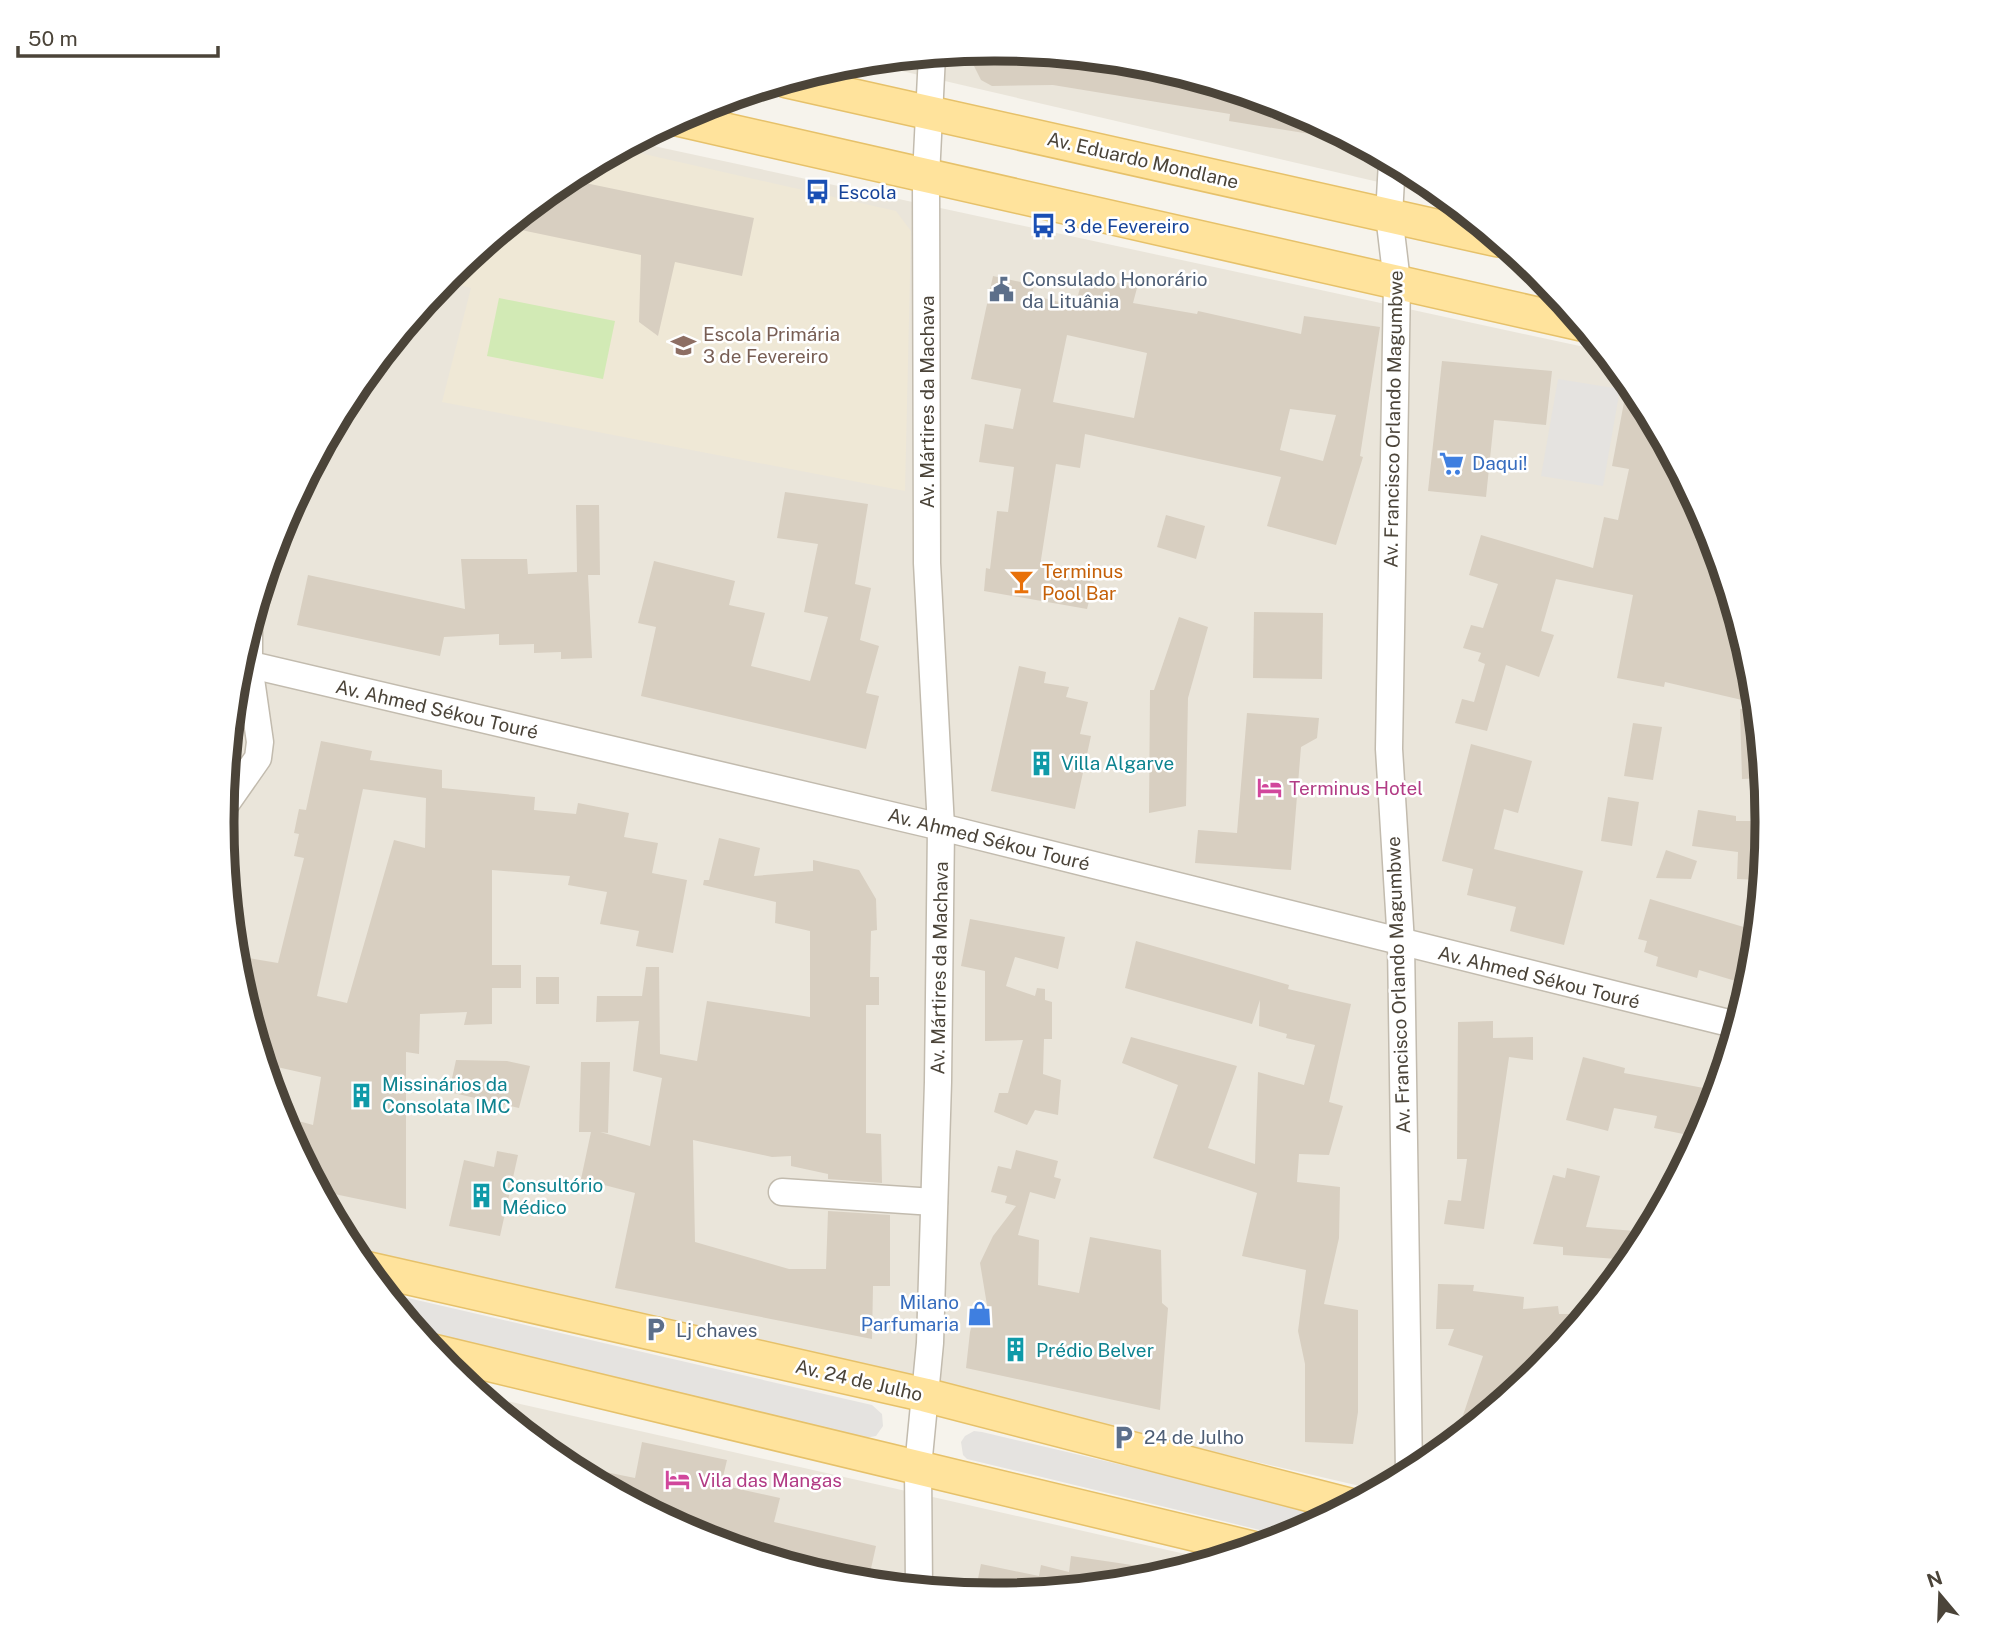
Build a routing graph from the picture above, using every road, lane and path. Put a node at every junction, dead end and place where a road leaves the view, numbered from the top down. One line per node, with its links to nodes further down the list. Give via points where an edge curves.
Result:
1 (932, 64): 3 (street, Av. Mártires da Machava)
2 (806, 85): 3 (main road, Av. Eduardo Mondlane)
3 (929, 113): 6 (street, Av. Mártires da Machava); 7 (main road, Av. Eduardo Mondlane)
4 (703, 119): 6 (main road)
5 (1391, 173): 7 (street, Av. Francisco Orlando Magumbwe)
6 (926, 176): 9 (main road); 14 (street, Av. Mártires da Machava, via 927,563)
7 (1389, 215): 8 (main road, Av. Eduardo Mondlane); 9 (street, Av. Francisco Orlando Magumbwe)
8 (1479, 236)
9 (1397, 282): 10 (main road); 15 (street, Av. Francisco Orlando Magumbwe, via 1389,749)
10 (1567, 321)
11 (250, 664): 14 (street, Av. Ahmed Sékou Touré)
12 (247, 679): 13 (street, via 260,743 258,758)
13 (235, 791)
14 (941, 827): 15 (street, Av. Ahmed Sékou Touré); 18 (street, Av. Mártires da Machava)
15 (1401, 943): 16 (street, Av. Ahmed Sékou Touré); 22 (street, Av. Francisco Orlando Magumbwe)
16 (1728, 1023)
17 (782, 1192): 18 (street)
18 (934, 1202): 21 (street, Av. Mártires da Machava)
19 (381, 1272): 21 (main road, Av. 24 de Julho)
20 (453, 1356): 23 (main road)
21 (925, 1395): 23 (street, Av. Mártires da Machava); 24 (main road, Av. 24 de Julho)
22 (1409, 1460)
23 (918, 1466): 25 (main road); 26 (street, Av. Mártires da Machava)
24 (1337, 1501)
25 (1234, 1544)
26 (919, 1578)

